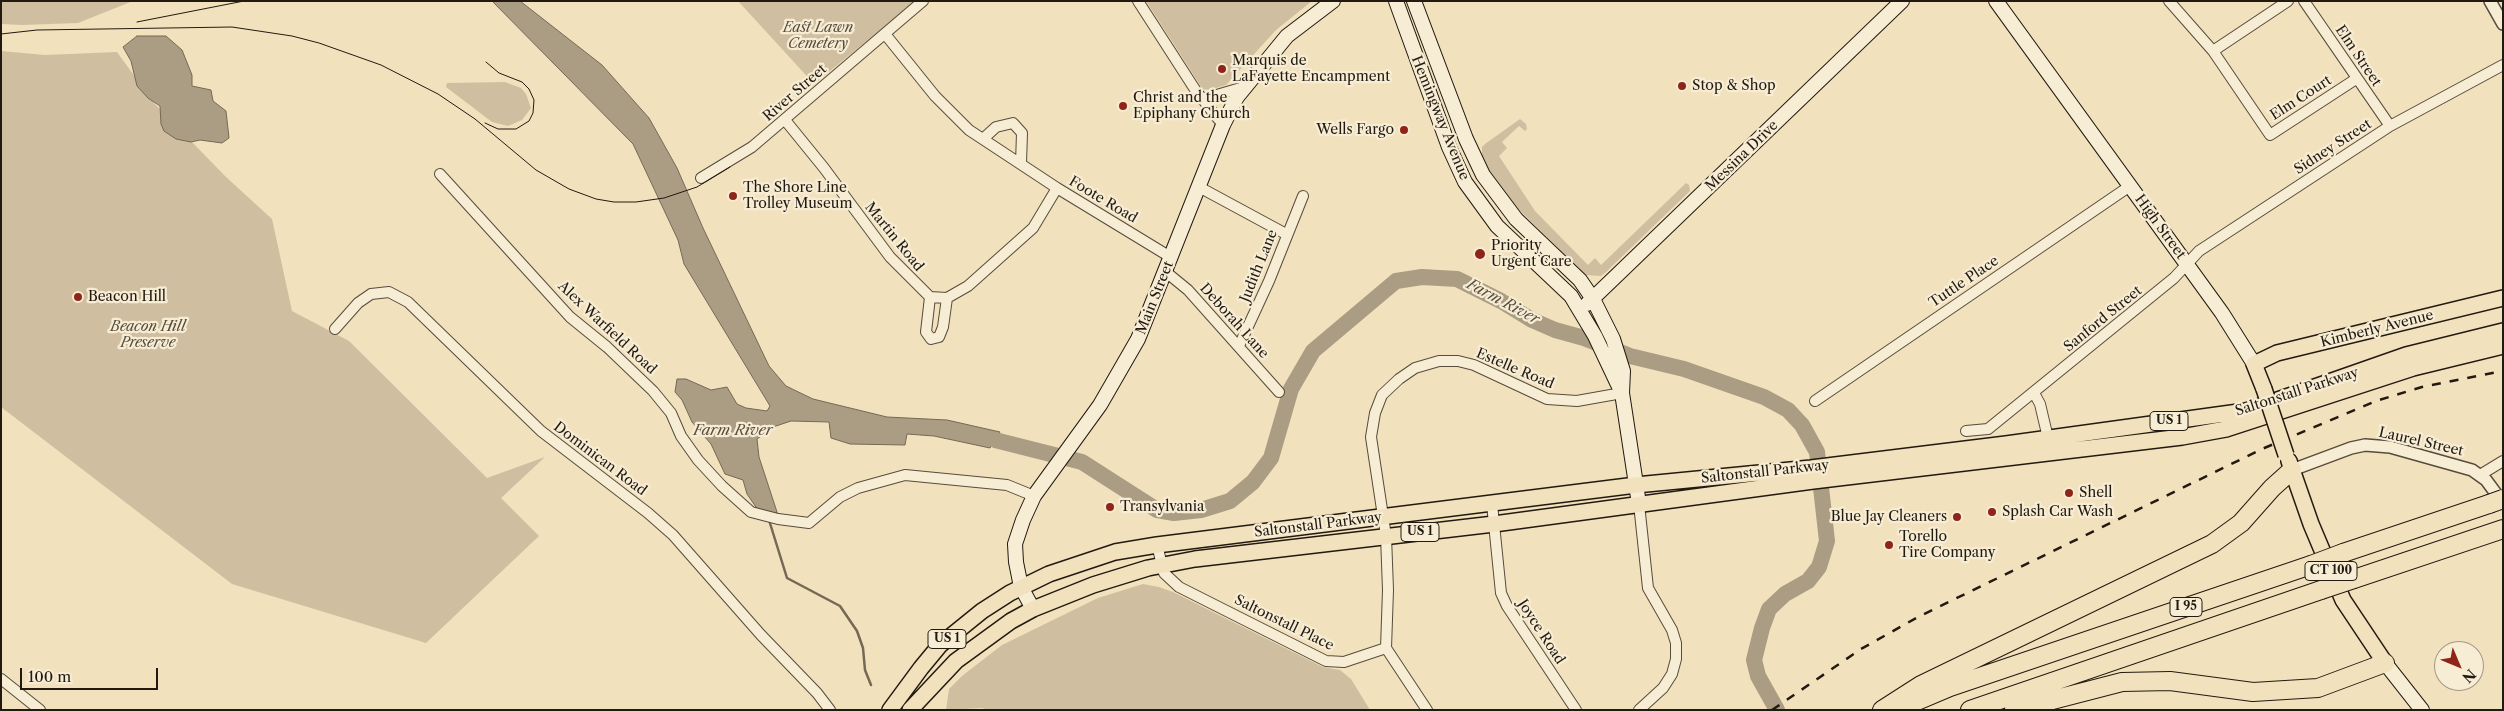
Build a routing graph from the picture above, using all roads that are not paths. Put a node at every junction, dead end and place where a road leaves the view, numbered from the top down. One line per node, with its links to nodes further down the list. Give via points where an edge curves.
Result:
1 (923, 1): 13 (street, River Street)
2 (1138, 1): 18 (street)
3 (1333, 1): 17 (main road, Main Street, via 1287,36)
4 (1396, 1): 24 (main road, Hemingway Avenue)
5 (1414, 1): 23 (main road, Hemingway Avenue)
6 (1902, 1): 39 (main road, Messina Drive)
7 (1996, 1): 28 (main road, High Street / CT 100)
8 (2170, 1): 14 (street, Elm Court)
9 (2288, 1): 14 (street)
10 (2304, 1): 16 (street, Elm Street)
11 (2490, 1): 12 (street)
12 (2503, 24)
13 (885, 34): 19 (street, River Street); 22 (street, Foote Road, via 935,96 969,130)
14 (2213, 51): 16 (street, Elm Court, via 2270,135)
15 (2503, 65): 21 (street, Sidney Street)
16 (2356, 79): 21 (street, Elm Street)
17 (1244, 87): 18 (street); 20 (main road, Main Street)
18 (1203, 99): 20 (street)
19 (785, 120): 27 (street, River Street, via 742,154); 36 (street, Martin Road, via 890,257)
20 (1224, 125): 29 (main road, Main Street)
21 (2390, 126): 34 (street, Sidney Street, via 2199,251)
22 (984, 138): 25 (street, Foote Road); 25 (street, via 996,127 1013,123 1022,133)
23 (1466, 139): 24 (main road); 39 (main road, Hemingway Avenue, via 1484,175 1507,208 1571,269)
24 (1449, 147): 40 (main road, Hemingway Avenue, via 1465,182 1487,214 1563,288)
25 (1020, 163): 30 (street, Foote Road)
26 (440, 174): 57 (street, Alex Warfield Road, via 570,317 653,391 671,413 681,436 698,460 745,508 757,515 809,523 840,497 858,488 905,475 1007,485)
27 (701, 178)
28 (2130, 186): 34 (main road, High Street / CT 100); 49 (street, Tuttle Place)
29 (1199, 187): 32 (street); 33 (main road, Main Street)
30 (1057, 188): 33 (street, Foote Road); 37 (street, via 1033,228 968,286)
31 (1303, 196): 32 (street, Judith Lane)
32 (1286, 234): 43 (street, Judith Lane, via 1269,281)
33 (1172, 258): 35 (main road, Main Street)
34 (2186, 263): 45 (main road, High Street / CT 100); 48 (street, Sanford Street, via 2174,278)
35 (1166, 272): 43 (street, Deborah Lane, via 1188,290); 57 (main road, Main Street, via 1128,358 1100,405)
36 (930, 297): 37 (street); 37 (street, via 926,332 932,339 939,337 944,327)
37 (947, 298)
38 (2503, 298): 45 (main road, Kimberly Avenue, via 2278,353)
39 (1593, 299): 40 (main road, Messina Drive); 47 (main road, Hemingway Avenue, via 1621,363 1624,376)
40 (1580, 309): 47 (main road, Hemingway Avenue)
41 (335, 329): 75 (street, Dominican Road, via 371,294 389,292 400,296 541,431 641,507 672,535)
42 (2503, 331): 51 (main road, Saltonstall Parkway / US 1, via 2406,355 2246,411)
43 (1239, 346): 46 (street, Deborah Lane)
44 (2503, 346): 54 (main road, Saltonstall Parkway / US 1, via 2413,368 2226,429 2182,437)
45 (2254, 364): 53 (main road, High Street / CT 100, bridge)
46 (1279, 392)
47 (1622, 393): 56 (main road, Hemingway Avenue); 61 (street, Estelle Road, via 1577,401 1547,399 1474,365 1458,361 1439,361 1415,368 1382,395 1375,413 1371,437)
48 (2034, 393): 50 (street, Sanford Street, via 1988,428); 51 (street)
49 (1815, 401)
50 (1966, 431)
51 (2048, 438): 54 (main road, Saltonstall Parkway / US 1)
52 (2503, 461): 55 (street)
53 (2289, 463): 55 (street, Laurel Street, via 2377,445 2457,464); 72 (main road, CT 100, via 2343,600); 81 (highway, via 2241,523 2212,544 1921,685)
54 (1819, 474): 56 (main road, Saltonstall Parkway / US 1); 60 (main road, Saltonstall Parkway / US 1)
55 (2480, 475): 58 (street, Laurel Street, via 2492,487)
56 (1636, 485): 59 (main road, Saltonstall Parkway / US 1); 60 (main road, Hemingway Avenue)
57 (1034, 496): 69 (main road, Main Street, via 1016,544)
58 (2498, 502): 82 (highway, I 95, bridge, via 1950,687)
59 (1492, 504): 61 (main road, Saltonstall Parkway / US 1); 62 (street, Joyce Road)
60 (1639, 504): 62 (main road, Saltonstall Parkway / US 1); 80 (street, via 1648,588 1672,630 1676,659 1664,688)
61 (1381, 516): 64 (street, Estelle Road); 65 (main road, Saltonstall Parkway / US 1)
62 (1494, 524): 64 (main road, Saltonstall Parkway / US 1); 79 (street, Joyce Road, via 1501,593)
63 (2503, 529): 83 (highway, I 95, bridge)
64 (1386, 536): 67 (main road, Saltonstall Parkway / US 1); 71 (street, Estelle Road)
65 (1157, 545): 66 (main road, Saltonstall Parkway / US 1); 67 (street, Saltonstall Place)
66 (1115, 552): 68 (main road); 69 (main road, Saltonstall Parkway / US 1, via 1084,560)
67 (1161, 564): 68 (main road, Saltonstall Parkway / US 1); 71 (street, Saltonstall Place, via 1166,576 1179,587 1326,661 1344,662)
68 (1120, 575): 70 (main road, Saltonstall Parkway / US 1)
69 (1021, 587): 70 (main road, Main Street); 76 (main road, US 1, via 982,611 940,645)
70 (1033, 609): 77 (main road, US 1, via 1011,620 956,661)
71 (1386, 648): 78 (street)
72 (2385, 663): 84 (highway, via 2318,688 2253,692 2170,681 2122,682); 85 (main road, CT 100)
73 (1, 679): 74 (street)
74 (40, 710)
75 (830, 710)
76 (890, 710)
77 (910, 710)
78 (1427, 710)
79 (1576, 710)
80 (1639, 710)
81 (1882, 710)
82 (1896, 710)
83 (1970, 710)
84 (2014, 710)
85 (2422, 710)

